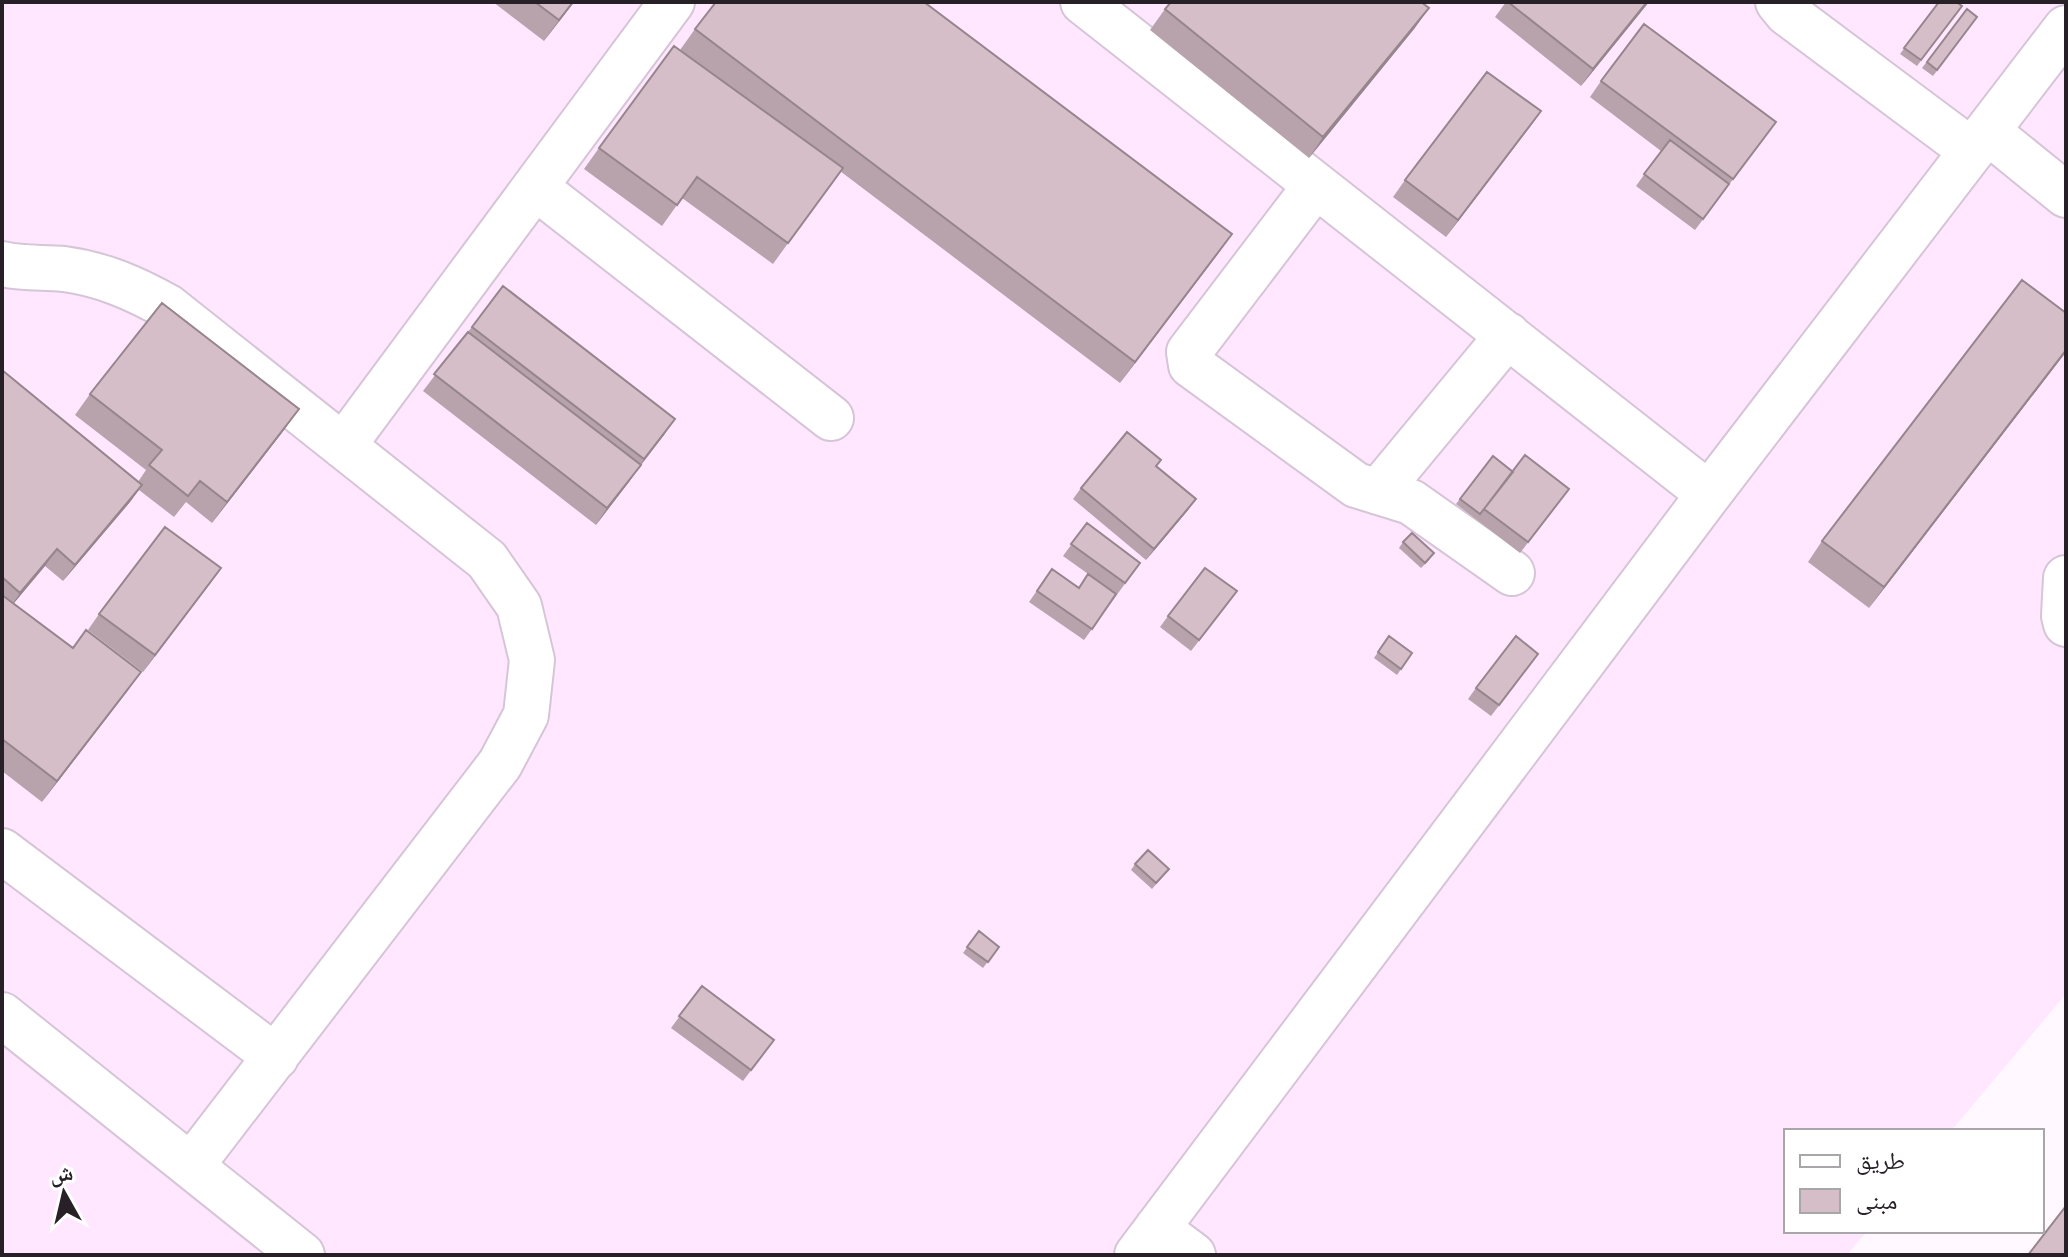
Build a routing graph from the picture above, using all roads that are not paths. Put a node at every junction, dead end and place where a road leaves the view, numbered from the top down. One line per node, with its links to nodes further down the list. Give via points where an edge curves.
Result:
1 (672, 2): 7 (lane)
2 (1083, 2): 6 (lane)
3 (1778, 2): 5 (lane)
4 (2066, 28): 5 (lane)
5 (1980, 141): 8 (lane); 14 (lane)
6 (1316, 185): 10 (lane); 13 (lane, via 1189,352 1189,359 1356,485)
7 (535, 187): 11 (lane); 12 (lane)
8 (2066, 195)
9 (9, 276): 12 (lane, via 61,269 135,288 168,307)
10 (1508, 335): 13 (lane); 14 (lane)
11 (831, 418)
12 (343, 446): 20 (lane, via 487,560 519,606 532,660 526,715 500,764)
13 (1378, 492): 15 (lane, via 1411,502)
14 (1709, 494): 22 (lane)
15 (1512, 573)
16 (2066, 578): 17 (lane)
17 (2066, 624)
18 (2, 851): 20 (lane)
19 (2, 1015): 21 (lane)
20 (276, 1057): 21 (lane)
21 (191, 1166): 23 (lane)
22 (1147, 1242): 24 (lane)
23 (302, 1255)
24 (1193, 1255)

